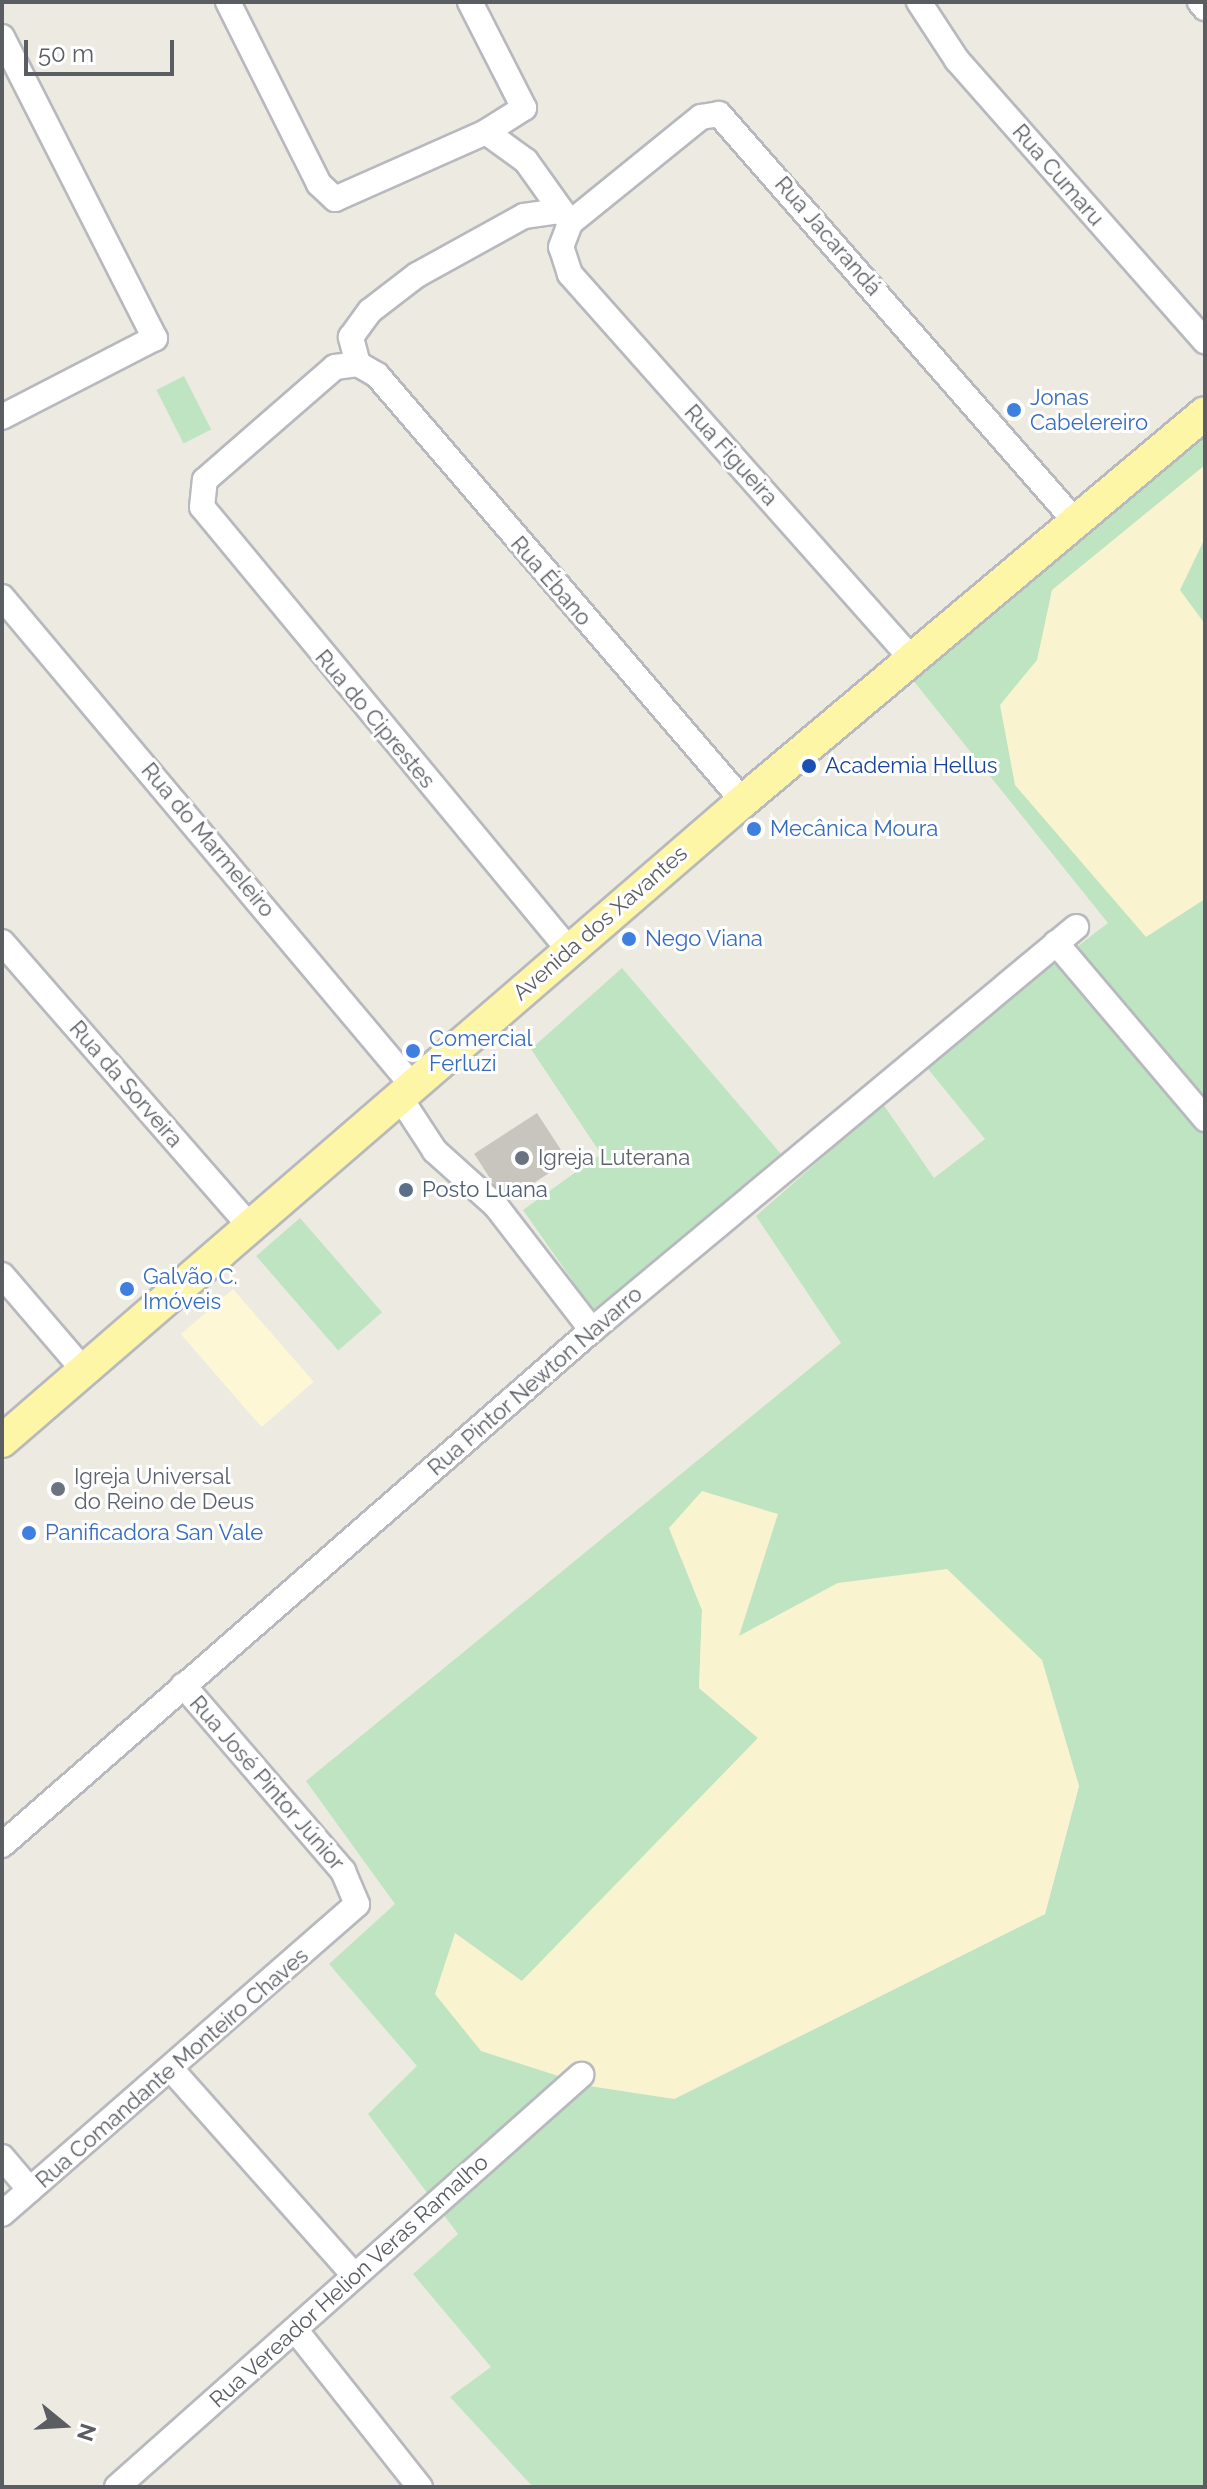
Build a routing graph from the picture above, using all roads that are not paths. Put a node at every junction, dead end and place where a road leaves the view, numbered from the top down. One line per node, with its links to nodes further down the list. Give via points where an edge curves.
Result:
1 (228, 2): 7 (street, via 319,184 335,199)
2 (470, 2): 7 (street, via 524,108)
3 (919, 2): 9 (street, Rua Cumaru, via 957,60)
4 (1200, 2): 5 (street)
5 (1205, 8)
6 (2, 37): 12 (street, via 155,338)
7 (486, 132): 8 (street, via 526,161)
8 (564, 217): 10 (street, via 524,216 417,275 370,311 351,337); 13 (street, Rua Jacarandá, via 701,117 719,114); 15 (street, Rua Figueira, via 561,247 586,292)
9 (1205, 341)
10 (358, 364): 16 (street, Rua Ébano, via 377,375); 20 (street, Rua do Ciprestes, via 335,367 205,480 202,507)
11 (1205, 413): 13 (main road, Avenida dos Xavantes)
12 (2, 417)
13 (1074, 520): 15 (main road, Avenida dos Xavantes)
14 (2, 597): 21 (street, Rua do Marmeleiro)
15 (911, 658): 16 (main road, Avenida dos Xavantes)
16 (743, 801): 20 (main road, Avenida dos Xavantes)
17 (1076, 927): 19 (street, Rua Pintor Newton Navarro)
18 (2, 942): 23 (street, Rua da Sorveira)
19 (1056, 943): 22 (street); 25 (street, Rua Pintor Newton Navarro)
20 (569, 950): 21 (main road, Avenida dos Xavantes)
21 (405, 1090): 23 (main road, Avenida dos Xavantes); 25 (street, Rua do Marmeleiro, via 435,1151 496,1206)
22 (1205, 1119)
23 (250, 1226): 26 (main road, Avenida dos Xavantes)
24 (2, 1275): 26 (street)
25 (592, 1330): 28 (street, Rua Pintor Newton Navarro)
26 (86, 1373): 27 (main road, Avenida dos Xavantes)
27 (2, 1441)
28 (183, 1685): 29 (street, Rua Pintor Newton Navarro); 30 (street, Rua José Pintor Júnior, via 353,1884 357,1904)
29 (2, 1845)
30 (343, 1921): 31 (street, Rua Comandante Monteiro Chaves)
31 (171, 2069): 34 (street, Rua Comandante Monteiro Chaves); 36 (street)
32 (581, 2075): 36 (street, Rua Vereador Helion Veras Ramalho)
33 (2, 2157): 34 (street)
34 (30, 2190): 35 (street, Rua Comandante Monteiro Chaves)
35 (2, 2214)
36 (353, 2274): 37 (street, Rua Vereador Helion Veras Ramalho)
37 (297, 2332): 38 (street, Rua Vereador Helion Veras Ramalho); 39 (street)
38 (117, 2487)
39 (420, 2487)

